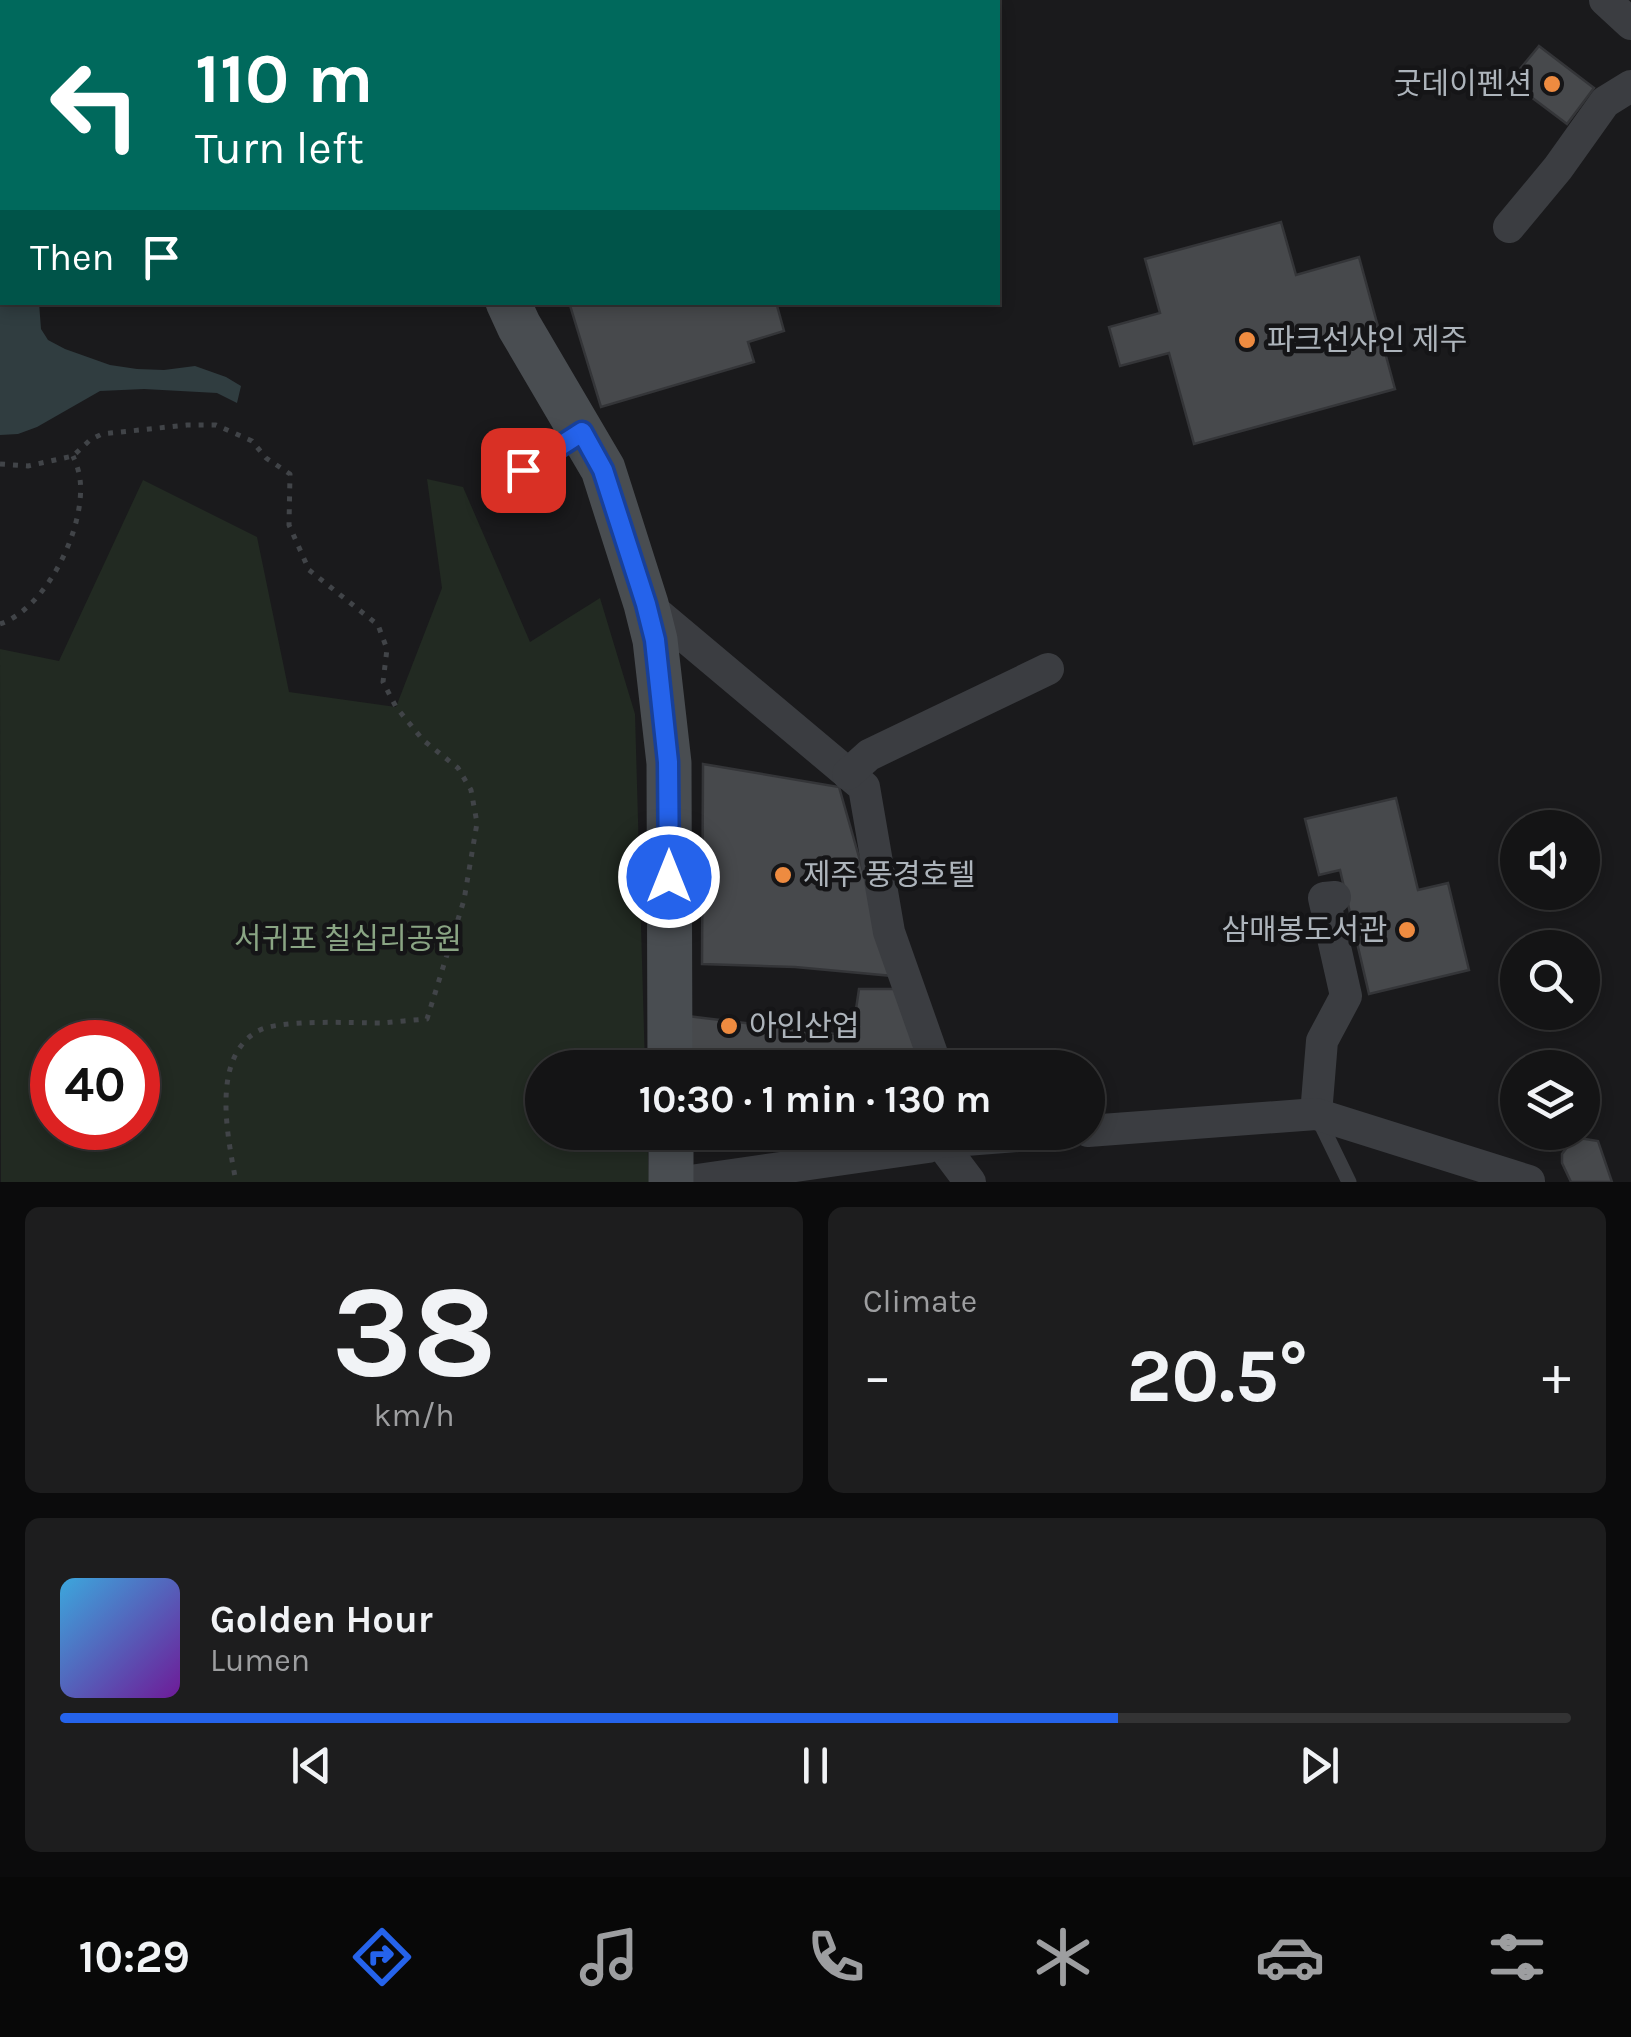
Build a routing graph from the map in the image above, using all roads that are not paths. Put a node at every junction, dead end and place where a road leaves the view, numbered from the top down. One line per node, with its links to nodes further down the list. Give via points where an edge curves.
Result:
1 (1605, 0): 2 (street)
2 (1631, 24)
3 (1631, 86): 4 (street, via 1606,102)
4 (1509, 227)
5 (506, 310): 6 (street)
6 (582, 432): 7 (lane); 8 (street, via 603,470)
7 (523, 470)
8 (646, 604): 10 (street); 12 (street, via 668,762)
9 (1048, 669): 10 (street, via 869,754)
10 (848, 774): 13 (street, via 864,786 889,932)
11 (1335, 897): 14 (street, via 1324,898 1346,996 1322,1041)
12 (670, 1050)
13 (931, 1050)
14 (1316, 1114): 15 (street); 19 (street); 23 (lane)
15 (1105, 1130)
16 (671, 1150): 20 (street)
17 (901, 1150): 21 (street)
18 (949, 1150): 22 (street)
19 (1529, 1181)
20 (671, 1182)
21 (682, 1182)
22 (970, 1182)
23 (1348, 1182)

